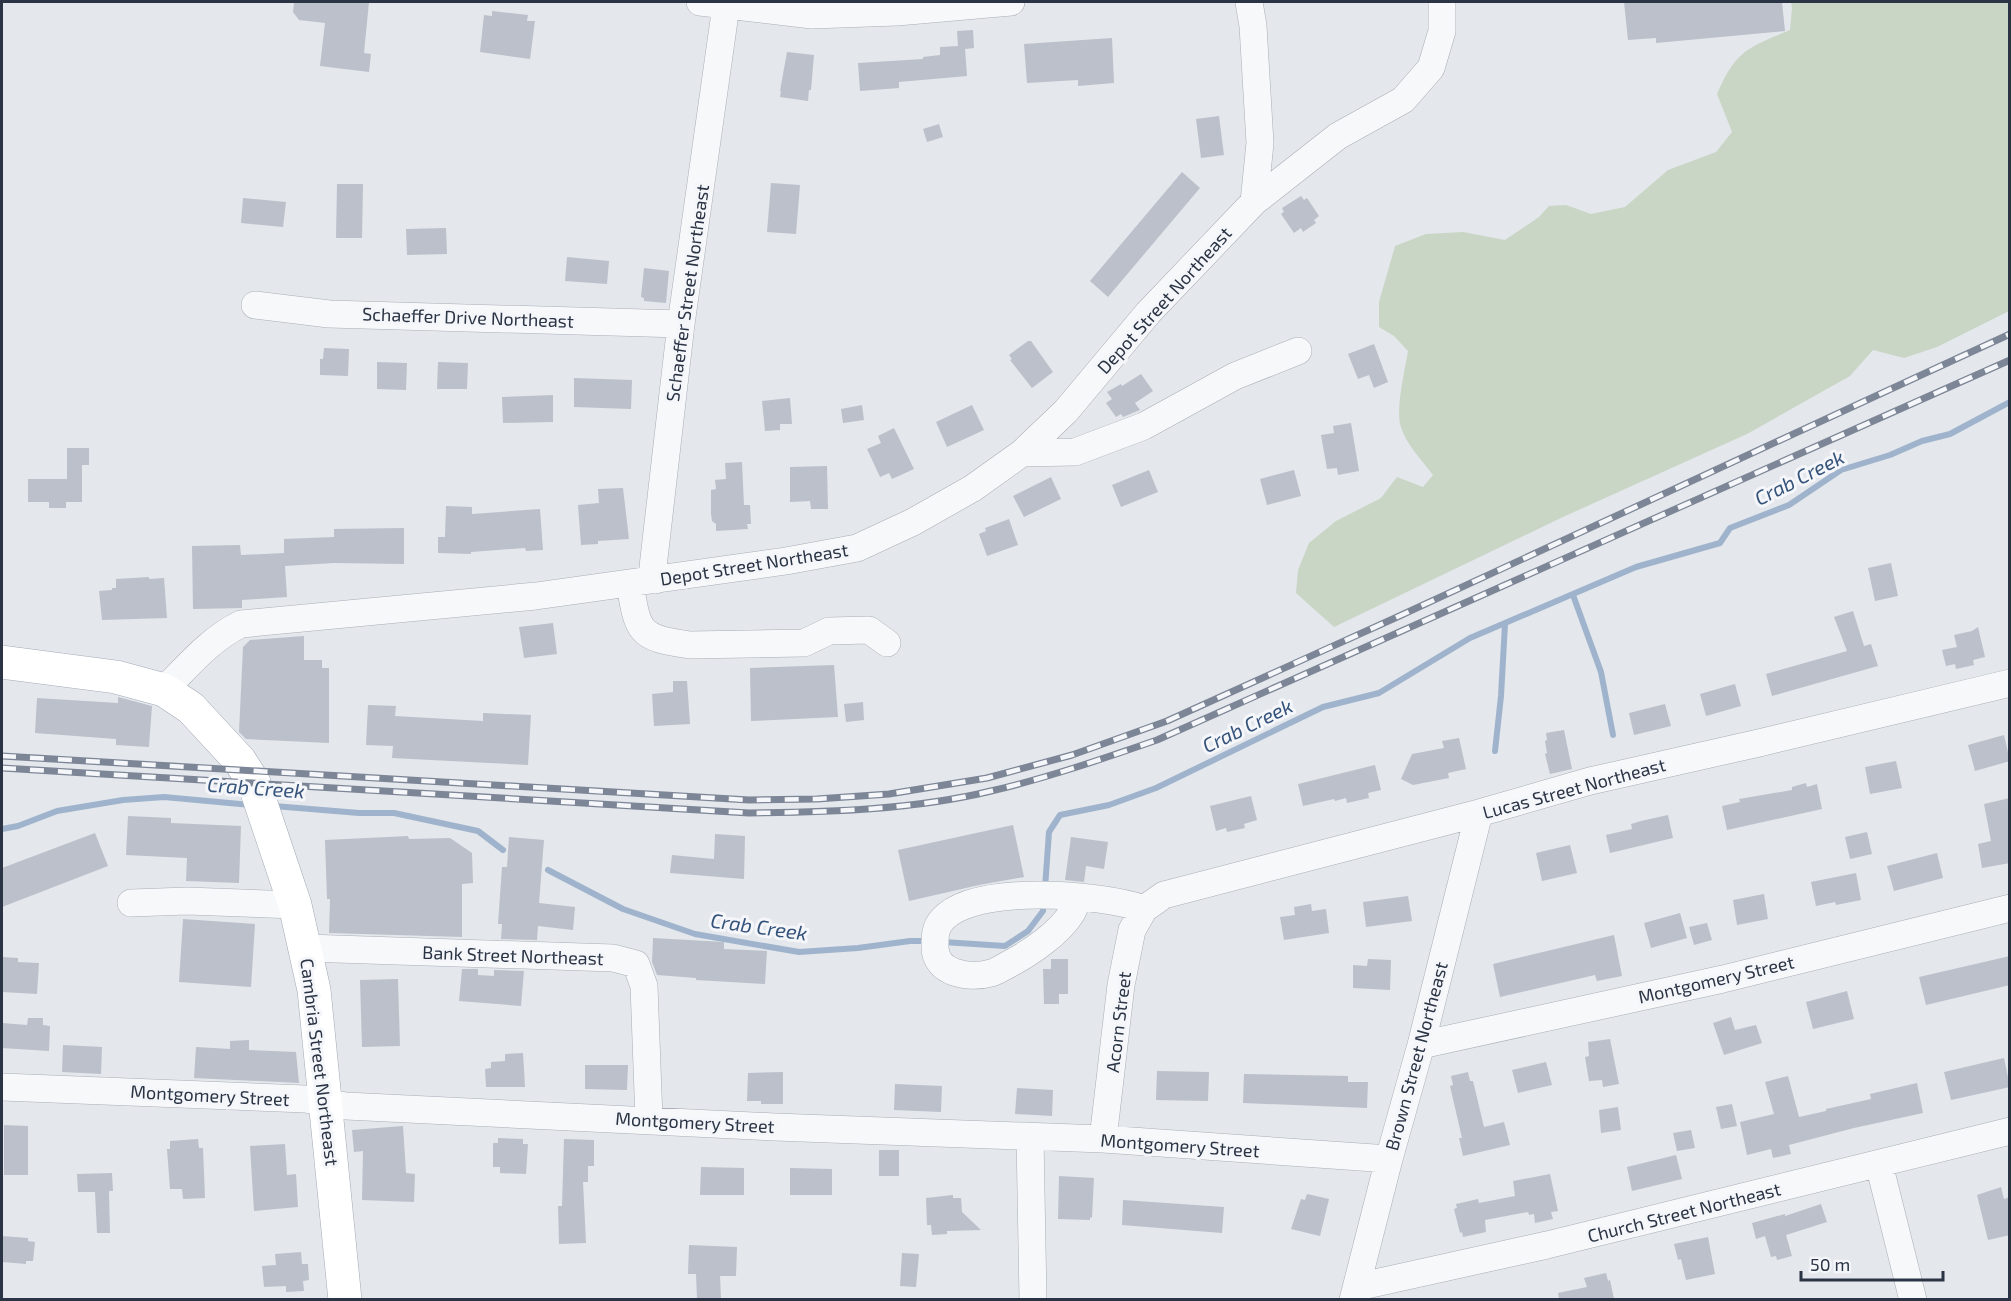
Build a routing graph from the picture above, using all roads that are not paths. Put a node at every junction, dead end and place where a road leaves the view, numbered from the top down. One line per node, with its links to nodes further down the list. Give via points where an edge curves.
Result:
1 (700, 2): 5 (street)
2 (1011, 2): 5 (street, via 812,15)
3 (1249, 2): 6 (street, via 1260,143)
4 (1442, 2): 6 (street, Depot Street Northeast, via 1442,31 1431,68 1403,100 1338,136)
5 (726, 6): 8 (street, Schaeffer Street Northeast)
6 (1254, 202): 10 (street, Depot Street Northeast, via 1148,313 1066,411)
7 (255, 305): 8 (street, Schaeffer Drive Northeast, via 329,314)
8 (681, 324): 11 (street, Schaeffer Street Northeast, via 653,567)
9 (1298, 351): 10 (street, via 1235,376 1144,426 1085,449)
10 (1022, 453): 11 (street, Depot Street Northeast, via 973,488 857,548)
11 (643, 582): 12 (street, Schaeffer Street Northeast, via 636,619 644,631 672,642 804,643 829,631 869,630); 15 (street, Depot Street Northeast, via 241,624 209,645)
12 (887, 643)
13 (2, 662): 15 (main road, via 116,677)
14 (2010, 683): 16 (street, Lucas Street Northeast, via 1590,781)
15 (164, 690): 19 (main road, Cambria Street Northeast, via 190,708 248,772)
16 (1479, 813): 21 (street, Lucas Street Northeast, via 1164,895); 23 (street, Brown Street Northeast)
17 (1054, 896): 17 (street, via 1071,914 1036,947 990,973 961,975 942,966 935,941 943,919 972,903 1000,897); 21 (street, via 1101,898)
18 (131, 903): 19 (street)
19 (295, 905): 22 (main road, Cambria Street Northeast)
20 (2010, 908): 23 (street, Montgomery Street, via 1723,979)
21 (1144, 909): 29 (street, Acorn Street, via 1132,930 1123,974)
22 (306, 948): 25 (main road, Cambria Street Northeast); 26 (street, Bank Street Northeast, via 613,958 636,964 644,986)
23 (1422, 1045): 30 (street, Brown Street Northeast)
24 (2, 1087): 25 (street, Montgomery Street)
25 (327, 1103): 26 (street, Montgomery Street); 33 (main road, Cambria Street Northeast)
26 (649, 1120): 28 (street, Montgomery Street)
27 (2010, 1131): 31 (street, Church Street Northeast)
28 (1030, 1137): 29 (street, Montgomery Street); 34 (street)
29 (1103, 1139): 30 (street, Montgomery Street)
30 (1389, 1159): 32 (street, Brown Street Northeast)
31 (1879, 1164): 32 (street, Church Street Northeast); 35 (street)
32 (1355, 1293)
33 (345, 1299)
34 (1033, 1299)
35 (1913, 1299)

